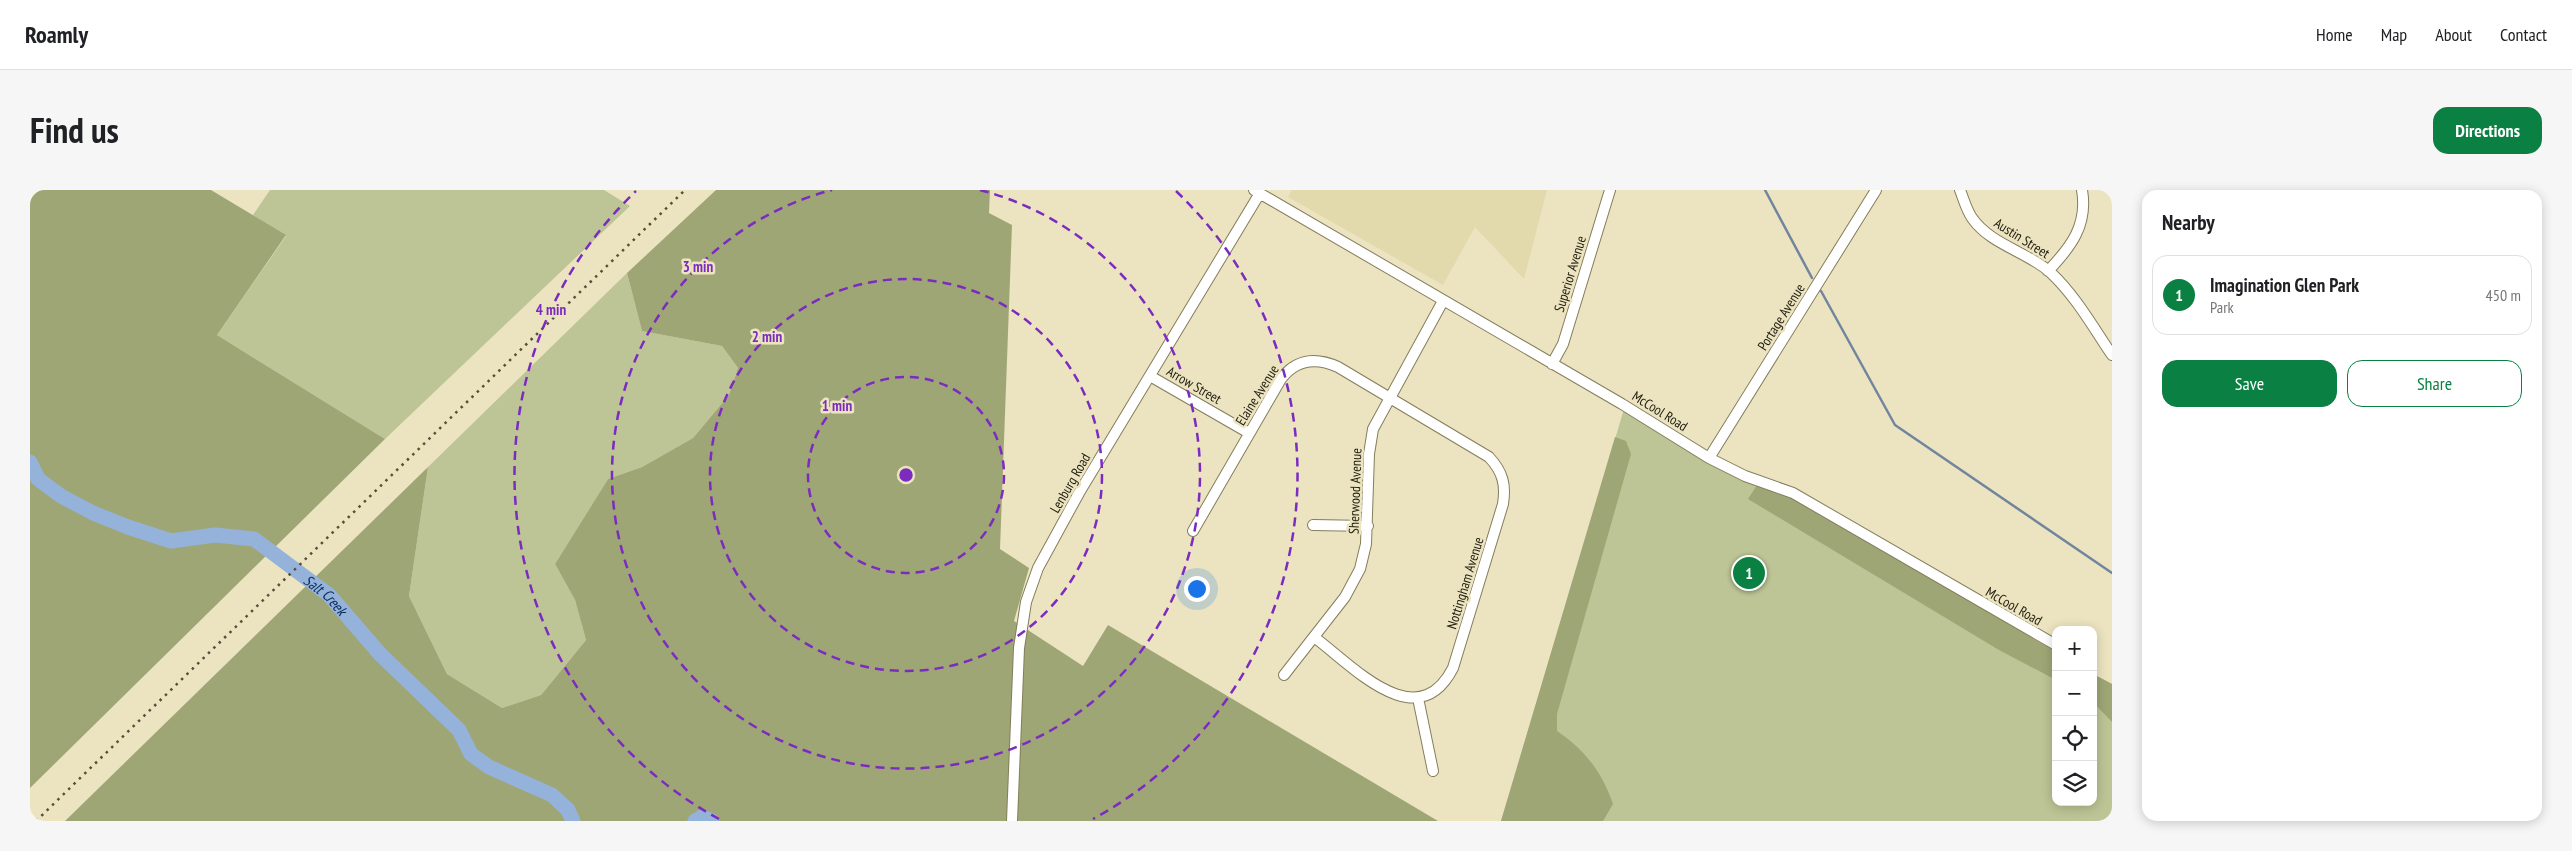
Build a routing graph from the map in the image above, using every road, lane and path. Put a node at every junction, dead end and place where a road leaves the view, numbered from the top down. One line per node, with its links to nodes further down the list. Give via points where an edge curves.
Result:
1 (1610, 190): 9 (street, Superior Avenue, via 1562,344)
2 (1876, 190): 13 (street, Portage Avenue)
3 (1960, 190): 6 (street, Austin Street, via 1966,208 1989,236)
4 (2082, 190): 6 (street, via 2084,206 2078,233)
5 (1257, 192): 7 (street, McCool Road); 10 (street, Lenburg Road)
6 (2048, 271): 8 (street, Austin Street, via 2070,294)
7 (1443, 301): 9 (street, McCool Road); 11 (street, Sherwood Avenue)
8 (2112, 354)
9 (1552, 364): 13 (street, McCool Road)
10 (1150, 376): 12 (street, Arrow Street); 22 (street, Lenburg Road, via 1079,493 1041,561 1031,587 1019,648)
11 (1389, 397): 12 (street, Elaine Avenue, via 1329,363 1309,360 1285,373); 15 (street, Sherwood Avenue, via 1377,417 1370,441); 20 (street, Nottingham Avenue, via 1489,457 1504,483 1503,504 1453,668 1437,690)
12 (1249, 433): 16 (street, Elaine Avenue)
13 (1709, 458): 18 (street, McCool Road, via 1745,476 1793,493)
14 (1313, 525): 15 (street)
15 (1368, 526): 17 (street, Sherwood Avenue, via 1364,557 1355,582)
16 (1192, 532)
17 (1314, 637): 19 (street, Sherwood Avenue); 20 (street, via 1390,693)
18 (2052, 643)
19 (1284, 675)
20 (1418, 698): 21 (street)
21 (1433, 771)
22 (1012, 821)

